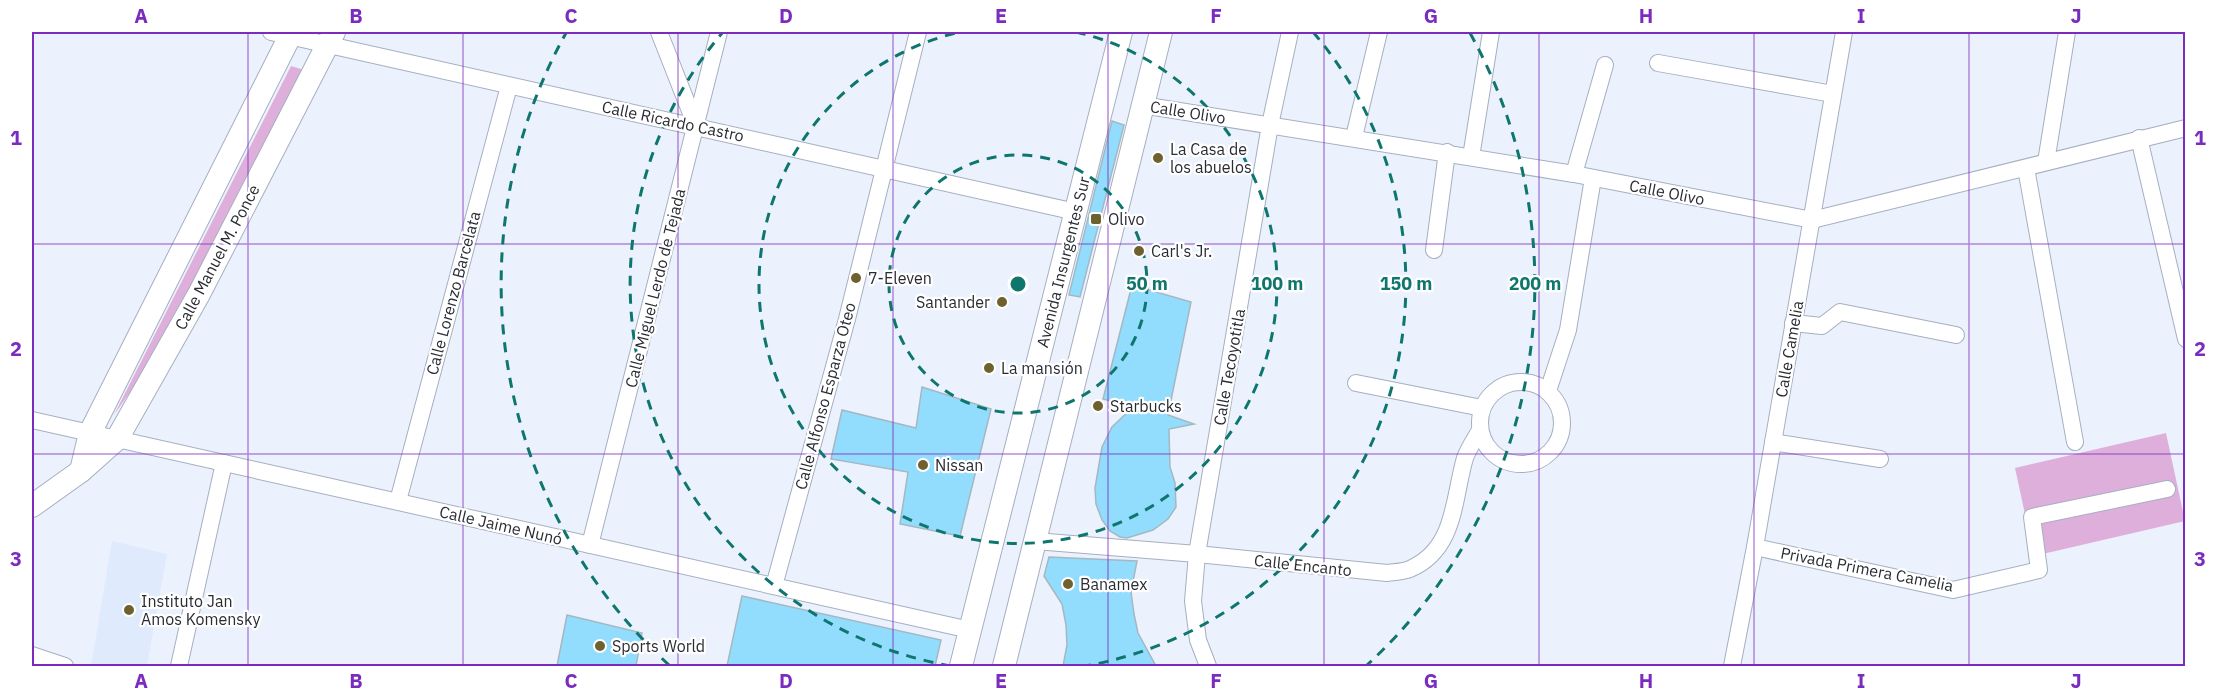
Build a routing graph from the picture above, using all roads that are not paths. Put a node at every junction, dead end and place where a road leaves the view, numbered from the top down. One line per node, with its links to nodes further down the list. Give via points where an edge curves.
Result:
1 (659, 32): 19 (street)
2 (719, 32): 19 (street, Calle Miguel Lerdo de Tejada)
3 (918, 32): 26 (street, Calle Alfonso Esparza Oteo)
4 (1121, 32): 30 (main road, Avenida Insurgentes Sur)
5 (1161, 32): 17 (main road)
6 (1290, 32): 18 (street, Calle Tecoyotitla)
7 (1379, 32): 21 (street)
8 (1491, 32): 24 (street)
9 (1844, 32): 16 (street, Calle Camelia)
10 (2067, 32): 25 (street)
11 (284, 33): 12 (street, Calle Ricardo Castro); 41 (main road, Calle Manuel M. Ponce)
12 (332, 38): 15 (street, Calle Ricardo Castro); 42 (main road, Calle Manuel M. Ponce, via 199,294)
13 (1658, 63): 16 (street)
14 (1605, 64): 28 (street)
15 (509, 86): 19 (street, Calle Ricardo Castro); 49 (street, Calle Lorenzo Barcelata)
16 (1833, 94): 31 (street, Calle Camelia)
17 (1142, 105): 18 (street, Calle Olivo); 51 (main road)
18 (1270, 125): 21 (street, Calle Olivo); 54 (street, Calle Tecoyotitla)
19 (696, 126): 26 (street, Calle Ricardo Castro); 52 (street, Calle Miguel Lerdo de Tejada)
20 (2186, 128): 22 (street, Calle Olivo)
21 (1354, 137): 23 (street, Calle Olivo)
22 (2139, 138): 25 (street, Calle Olivo); 35 (street)
23 (1447, 153): 24 (street, Calle Olivo); 32 (street)
24 (1471, 157): 28 (street, Calle Olivo)
25 (2046, 162): 27 (street, Calle Olivo)
26 (883, 168): 30 (street, Calle Ricardo Castro); 55 (street, Calle Alfonso Esparza Oteo, via 847,320)
27 (2026, 168): 31 (street, Calle Olivo); 44 (street)
28 (1574, 174): 29 (street, Calle Olivo)
29 (1593, 177): 31 (street, Calle Olivo); 37 (street, via 1568,330)
30 (1076, 212): 56 (main road, Avenida Insurgentes Sur)
31 (1812, 220): 33 (street, Calle Camelia)
32 (1434, 250)
33 (1793, 323): 34 (street, via 1822,326 1840,312); 43 (street, Calle Camelia)
34 (1956, 335)
35 (2186, 339)
36 (1356, 383): 38 (street)
37 (1548, 391): 38 (street, via 1528,382 1505,384); 40 (street, via 1562,413 1563,427 1552,451 1541,459 1529,464 1503,460 1492,452)
38 (1482, 408): 40 (street)
39 (32, 420): 41 (street, Calle Jaime Nunó)
40 (1480, 430): 54 (street, Calle Encanto, via 1465,456 1453,517 1445,536 1430,555 1410,569 1387,573)
41 (90, 433): 42 (street, Calle Jaime Nunó); 47 (main road, Calle Manuel M. Ponce)
42 (117, 439): 46 (street, Calle Jaime Nunó); 47 (main road, Calle Manuel M. Ponce)
43 (1773, 442): 45 (street); 53 (street, Calle Camelia)
44 (2075, 442)
45 (1880, 459)
46 (224, 463): 49 (street, Calle Jaime Nunó); 59 (street)
47 (81, 471): 50 (main road, Calle Manuel M. Ponce)
48 (2167, 489): 53 (street, Privada Primera Camelia, via 2032,517 2039,570 1953,590)
49 (398, 501): 52 (street, Calle Jaime Nunó)
50 (32, 506)
51 (1035, 541): 54 (street, Calle Encanto); 61 (main road)
52 (590, 545): 55 (street, Calle Jaime Nunó)
53 (1755, 547): 63 (street, Calle Camelia)
54 (1197, 554): 62 (street, Calle Tecoyotitla, via 1193,600 1198,640)
55 (774, 586): 56 (street, Calle Jaime Nunó)
56 (970, 630): 60 (main road, Avenida Insurgentes Sur)
57 (32, 655): 58 (street)
58 (65, 666)
59 (179, 666)
60 (961, 666)
61 (1004, 666)
62 (1208, 666)
63 (1732, 666)

